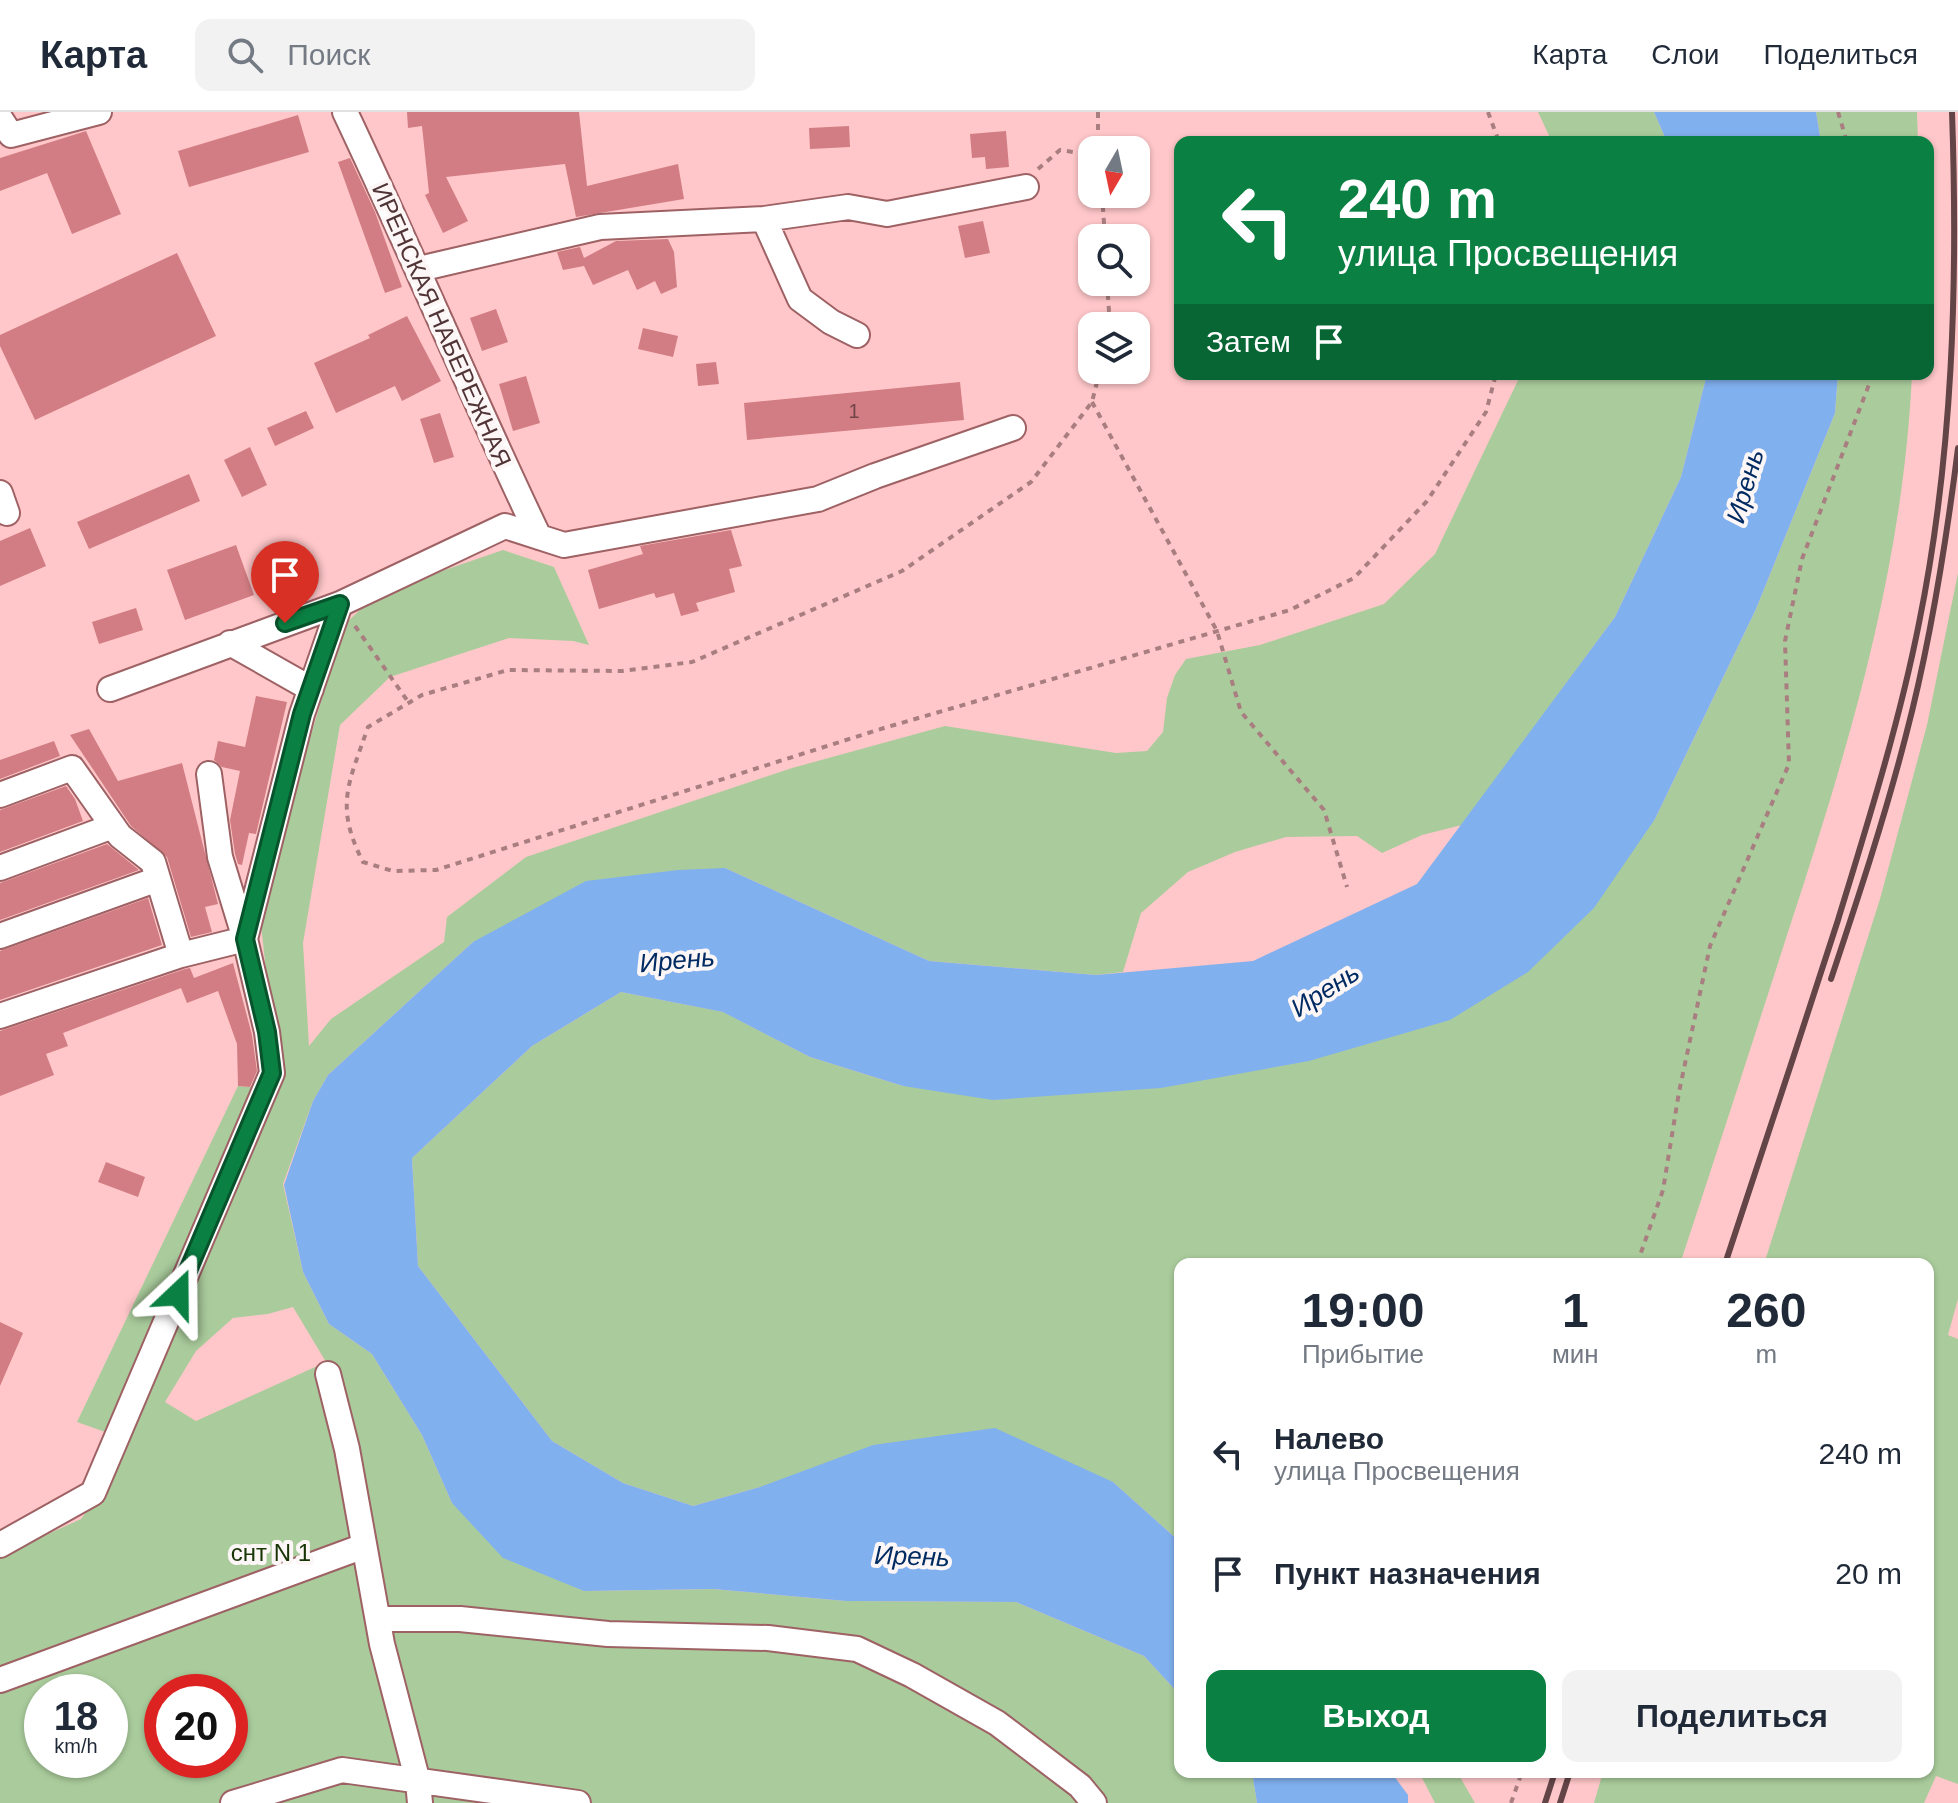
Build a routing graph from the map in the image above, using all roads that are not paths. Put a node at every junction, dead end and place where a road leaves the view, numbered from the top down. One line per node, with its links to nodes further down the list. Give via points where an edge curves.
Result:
1 (99, 112): 3 (street, via 11,135)
2 (345, 112): 6 (street, ИРЕНСКАЯ НАБЕРЕЖНАЯ)
3 (1, 121)
4 (1026, 187): 5 (street, via 887,214 848,207)
5 (764, 219): 6 (street, via 600,227); 7 (street, via 800,299)
6 (419, 269): 9 (street, ИРЕНСКАЯ НАБЕРЕЖНАЯ, via 470,393)
7 (857, 335)
8 (1013, 428): 9 (street, via 818,499 564,545)
9 (539, 537): 10 (street, via 505,526)
10 (340, 604): 11 (street); 13 (street)
11 (230, 643): 12 (street); 13 (street)
12 (110, 689)
13 (311, 689): 20 (street)
14 (209, 774): 20 (street, via 220,857)
15 (0, 795): 16 (street, via 72,768)
16 (113, 826): 17 (street); 18 (street, via 153,862)
17 (0, 868)
18 (158, 879): 19 (street); 21 (street)
19 (0, 936)
20 (245, 939): 21 (street); 24 (street, via 272,1073 93,1493)
21 (181, 955): 22 (street)
22 (0, 1016)
23 (328, 1374): 25 (street)
24 (0, 1545)
25 (364, 1546): 26 (street); 27 (street)
26 (378, 1619): 28 (street); 31 (street, via 768,1638 857,1649 997,1723 1080,1786)
27 (0, 1680)
28 (419, 1793): 29 (street, via 342,1770); 30 (street)
29 (233, 1803)
30 (578, 1803)
31 (1094, 1803)

